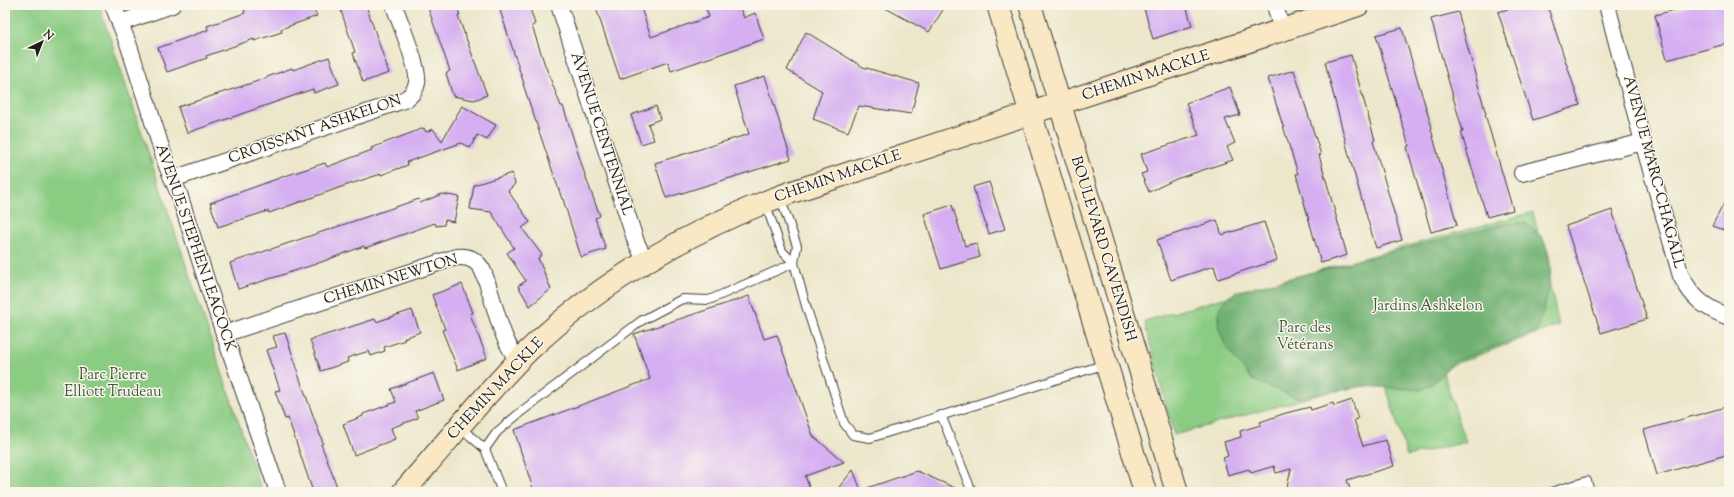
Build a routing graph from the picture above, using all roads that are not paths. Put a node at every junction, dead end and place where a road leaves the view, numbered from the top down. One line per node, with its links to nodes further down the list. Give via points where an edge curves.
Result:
1 (113, 5): 10 (street, AVENUE STEPHEN LEACOCK)
2 (172, 5): 10 (street)
3 (394, 5): 16 (street, CROISSANT ASHKELON, via 417,74 416,87 408,97)
4 (559, 5): 18 (street, AVENUE CENTENNIAL, via 636,242)
5 (998, 5): 13 (street, BOULEVARD CAVENDISH)
6 (1030, 5): 12 (street, BOULEVARD CAVENDISH)
7 (1276, 5): 11 (street)
8 (1358, 5): 11 (street, CHEMIN MACKLE)
9 (1607, 5): 14 (street, AVENUE MARC-CHAGALL)
10 (120, 23): 16 (street, AVENUE STEPHEN LEACOCK)
11 (1282, 31): 12 (street, CHEMIN MACKLE)
12 (1059, 104): 13 (street, CHEMIN MACKLE); 32 (street, BOULEVARD CAVENDISH)
13 (1031, 113): 17 (street, CHEMIN MACKLE); 23 (street, BOULEVARD CAVENDISH)
14 (1643, 142): 15 (street); 20 (street, AVENUE MARC-CHAGALL, via 1681,276 1695,298 1714,311)
15 (1522, 173)
16 (173, 179): 21 (street, AVENUE STEPHEN LEACOCK)
17 (772, 199): 18 (street, CHEMIN MACKLE, via 703,230); 19 (lane, via 796,246); 19 (lane, via 782,251)
18 (646, 262): 22 (street, CHEMIN MACKLE, via 587,302)
19 (794, 263): 24 (lane, via 844,423 853,434 870,438); 26 (lane, via 709,300 682,299 640,321 522,411 497,432)
20 (1729, 316)
21 (224, 334): 22 (street, CHEMIN NEWTON, via 461,256 473,260 482,269 507,342); 27 (street, AVENUE STEPHEN LEACOCK)
22 (519, 361): 25 (street, CHEMIN MACKLE)
23 (1106, 364): 24 (lane); 31 (street, BOULEVARD CAVENDISH)
24 (941, 415): 30 (lane)
25 (459, 427): 26 (lane); 28 (street, CHEMIN MACKLE)
26 (485, 449): 29 (lane)
27 (278, 492)
28 (403, 492)
29 (502, 492)
30 (972, 492)
31 (1145, 492)
32 (1177, 492)
33 (1551, 492): 34 (lane, via 1587,481)
34 (1590, 492)

